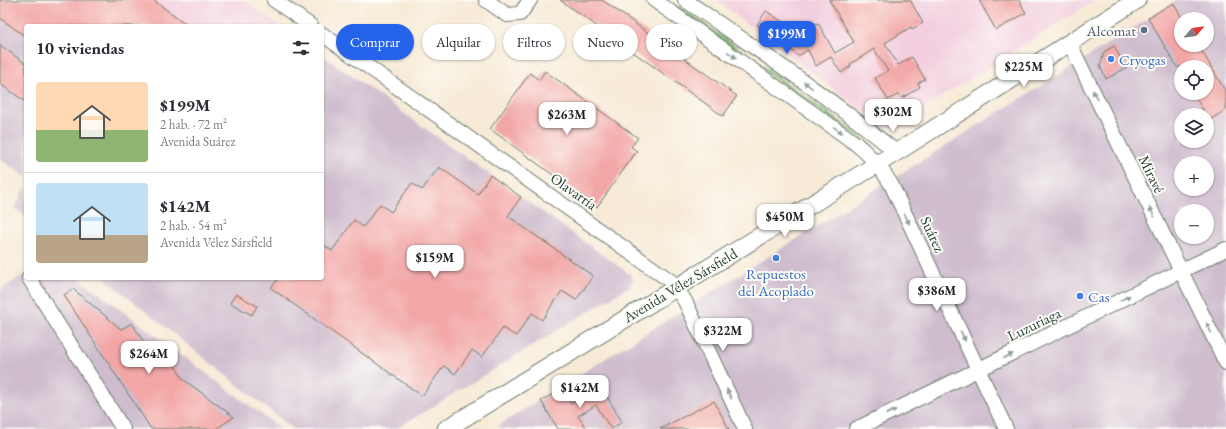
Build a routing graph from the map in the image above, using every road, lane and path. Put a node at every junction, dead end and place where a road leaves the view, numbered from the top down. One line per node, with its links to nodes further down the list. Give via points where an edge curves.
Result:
1 (274, 0): 7 (street)
2 (486, 0): 3 (street, via 507,15 520,14)
3 (530, 0)
4 (654, 0): 11 (street, Suárez, one-way to 11, via 855,143)
5 (685, 0): 10 (street, one-way to 5, via 792,74)
6 (1137, 0): 9 (main road, Avenida Vélez Sársfield)
7 (308, 24)
8 (324, 35): 15 (street, Olavarría, via 667,277)
9 (1069, 42): 10 (main road, Avenida Vélez Sársfield); 13 (street, Miravé, one-way to 9)
10 (896, 152): 11 (main road, Avenida Vélez Sársfield)
11 (878, 164): 15 (main road, Avenida Vélez Sársfield); 17 (street, Suárez, one-way to 17, via 891,184)
12 (1226, 249): 13 (street, Luzuriaga)
13 (1181, 270): 16 (street, Miravé, one-way to 13); 17 (street, Luzuriaga, one-way to 13)
14 (31, 280): 19 (street)
15 (677, 287): 18 (main road, Avenida Vélez Sársfield); 20 (street, Olavarría, one-way to 15)
16 (1226, 364)
17 (979, 370): 21 (street, Luzuriaga, one-way to 17); 22 (street, Suárez)
18 (451, 428)
19 (123, 429)
20 (745, 429)
21 (856, 429)
22 (1006, 429)

